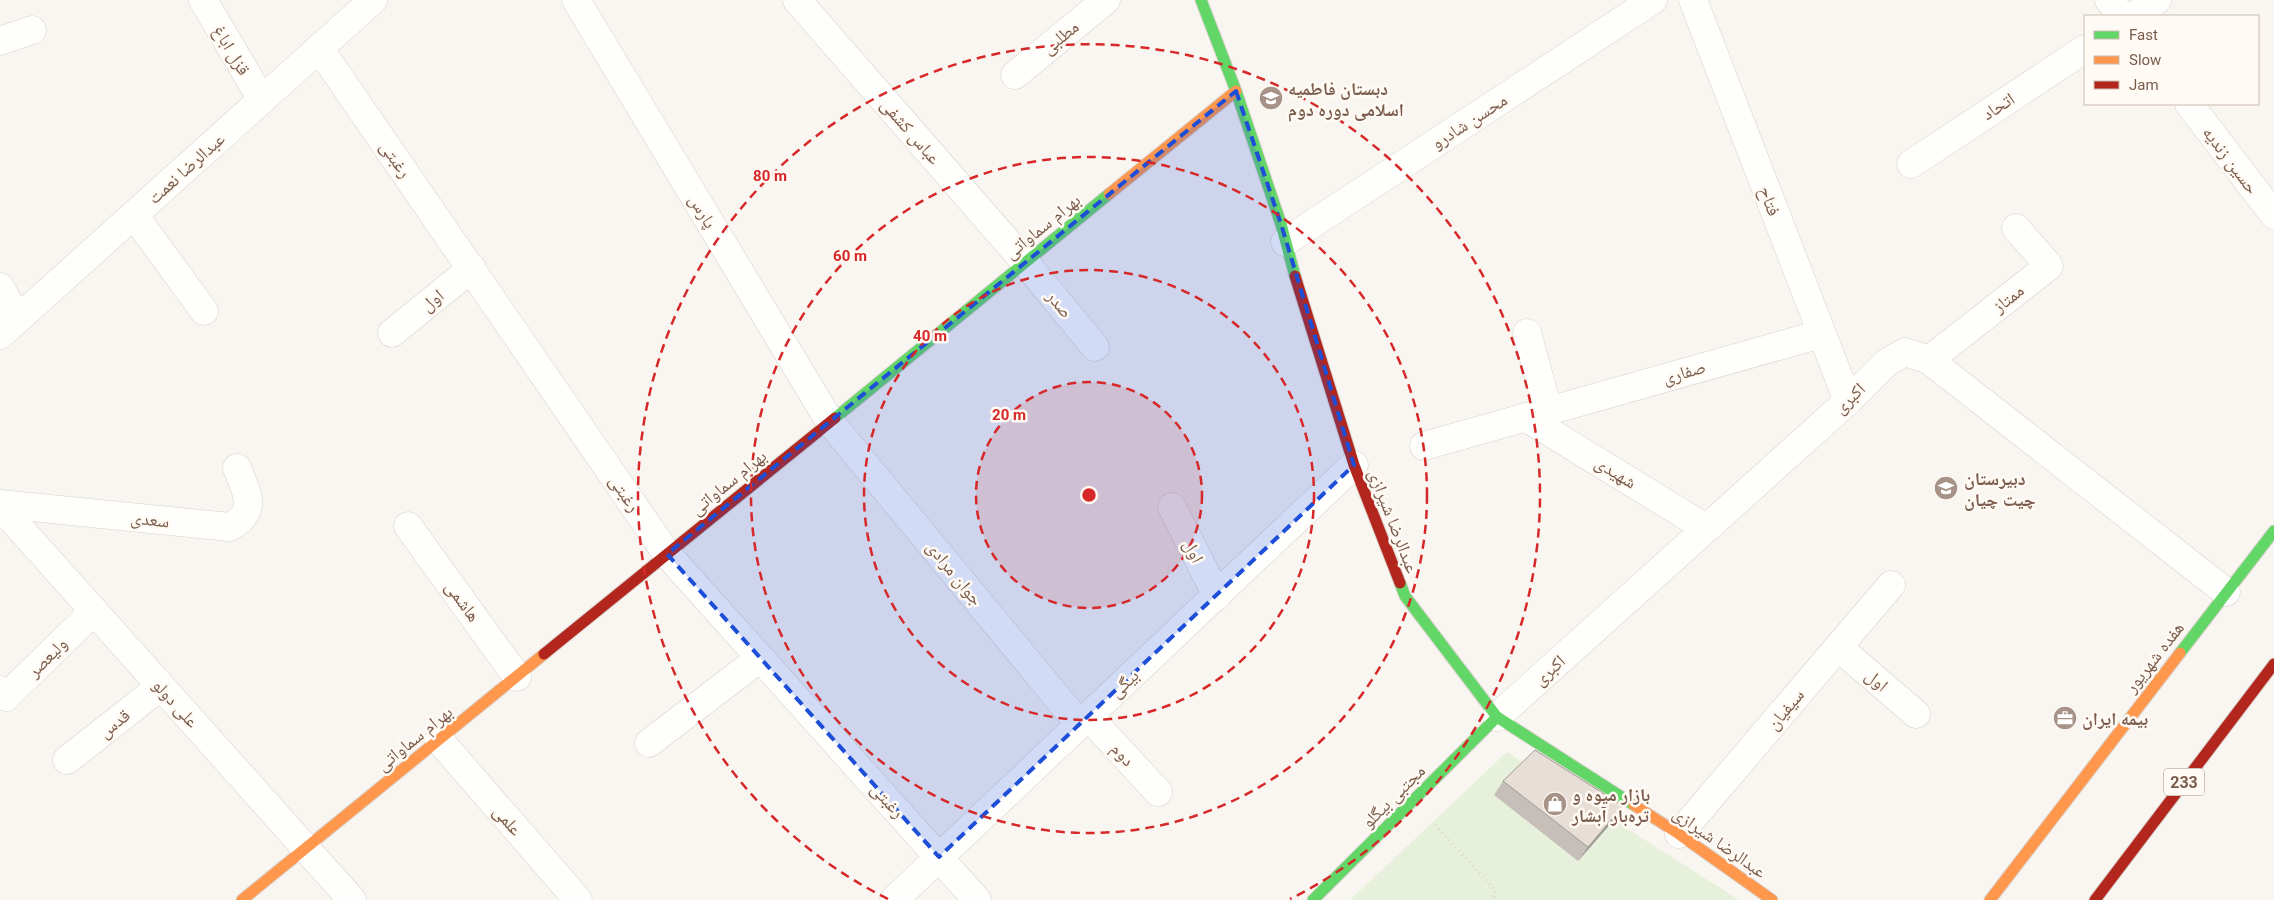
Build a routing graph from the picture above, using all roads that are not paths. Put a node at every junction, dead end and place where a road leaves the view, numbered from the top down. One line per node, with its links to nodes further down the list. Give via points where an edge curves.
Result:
1 (203, 0): 19 (street, قزل اباغ)
2 (373, 0): 15 (street, عبدالرضا نعمت)
3 (576, 0): 38 (street, پارس)
4 (796, 0): 26 (street, عباس کشفی)
5 (1106, 0): 17 (street, مطلبی)
6 (1201, 0): 18 (street, عبدالرضا شیرازی)
7 (1653, 0): 25 (street, محسن شادرو)
8 (1693, 0): 33 (street, فتاح)
9 (2109, 0): 11 (street)
10 (2157, 0): 12 (street)
11 (2121, 15)
12 (2135, 15)
13 (32, 30): 14 (street)
14 (0, 41)
15 (319, 48): 19 (street, عبدالرضا نعمت); 27 (street, رغبتی)
16 (2084, 50): 21 (street, اتحاد)
17 (1015, 75)
18 (1236, 91): 25 (street, عبدالرضا شیرازی); 26 (street, بهرام سماواتی)
19 (262, 100): 22 (street, عبدالرضا نعمت)
20 (2189, 105): 23 (street, حسین زندیه)
21 (1911, 164)
22 (134, 215): 29 (street); 30 (street, عبدالرضا نعمت)
23 (2274, 215)
24 (2016, 228): 35 (street, ممتاز, via 2048,266)
25 (1285, 242): 40 (street, عبدالرضا شیرازی)
26 (1025, 262): 34 (street, صدر); 38 (street, بهرام سماواتی)
27 (472, 268): 31 (street, اول); 47 (street, رغبتی)
28 (0, 286): 30 (street)
29 (204, 311)
30 (6, 325)
31 (392, 332)
32 (1527, 333): 37 (street)
33 (1821, 334): 36 (street, فتاح); 37 (street, صفاری)
34 (1095, 347)
35 (1929, 360): 36 (street, اکبری, via 1905,352 1886,362); 49 (street, اکبری)
36 (1848, 401): 45 (street, اکبری)
37 (1537, 414): 39 (street, صفاری); 45 (street, شهیدی)
38 (830, 422): 47 (street, بهرام سماواتی); 60 (street, جوان مرادی)
39 (1424, 446)
40 (1354, 465): 50 (street, بیگی); 59 (street, عبدالرضا شیرازی, via 1405,596)
41 (237, 468): 42 (street, سعدی, via 249,509 242,520 230,527)
42 (0, 505): 51 (street, علی دولو)
43 (1172, 507): 50 (street, اول)
44 (408, 526): 55 (street, هاشمی)
45 (1706, 528): 59 (street, اکبری)
46 (2274, 531): 49 (street, هفده شهریور)
47 (667, 554): 53 (street, رغبتی); 55 (street, بهرام سماواتی)
48 (1892, 585): 52 (street, سیفیان)
49 (2226, 592): 75 (street, هفده شهریور)
50 (1216, 596): 60 (street, بیگی)
51 (94, 611): 56 (street, علی دولو); 57 (street, ولیعصر, via 6,697)
52 (1838, 647): 58 (street, اول); 65 (street, سیفیان)
53 (760, 658): 62 (street); 67 (street, رغبتی)
54 (2274, 664): 76 (street, 233)
55 (517, 676): 61 (street, بهرام سماواتی)
56 (162, 686): 63 (street, قدس); 66 (street, علی دولو)
57 (0, 690)
58 (1916, 714)
59 (1497, 717): 65 (street, عبدالرضا شیرازی); 73 (street, مجتبی بیگلو)
60 (1084, 721): 64 (street, دوم); 67 (street, بیگی)
61 (439, 740): 66 (street, بهرام سماواتی); 70 (street, علمی)
62 (649, 743)
63 (67, 760)
64 (1158, 792)
65 (1679, 834): 74 (street, عبدالرضا شیرازی)
66 (306, 848): 68 (street, بهرام سماواتی); 69 (street, علی دولو)
67 (939, 857): 71 (street, بیگی); 72 (street, رغبتی)
68 (242, 900)
69 (352, 900)
70 (578, 900)
71 (894, 900)
72 (978, 900)
73 (1313, 900)
74 (1772, 900)
75 (1990, 900)
76 (2095, 900)

